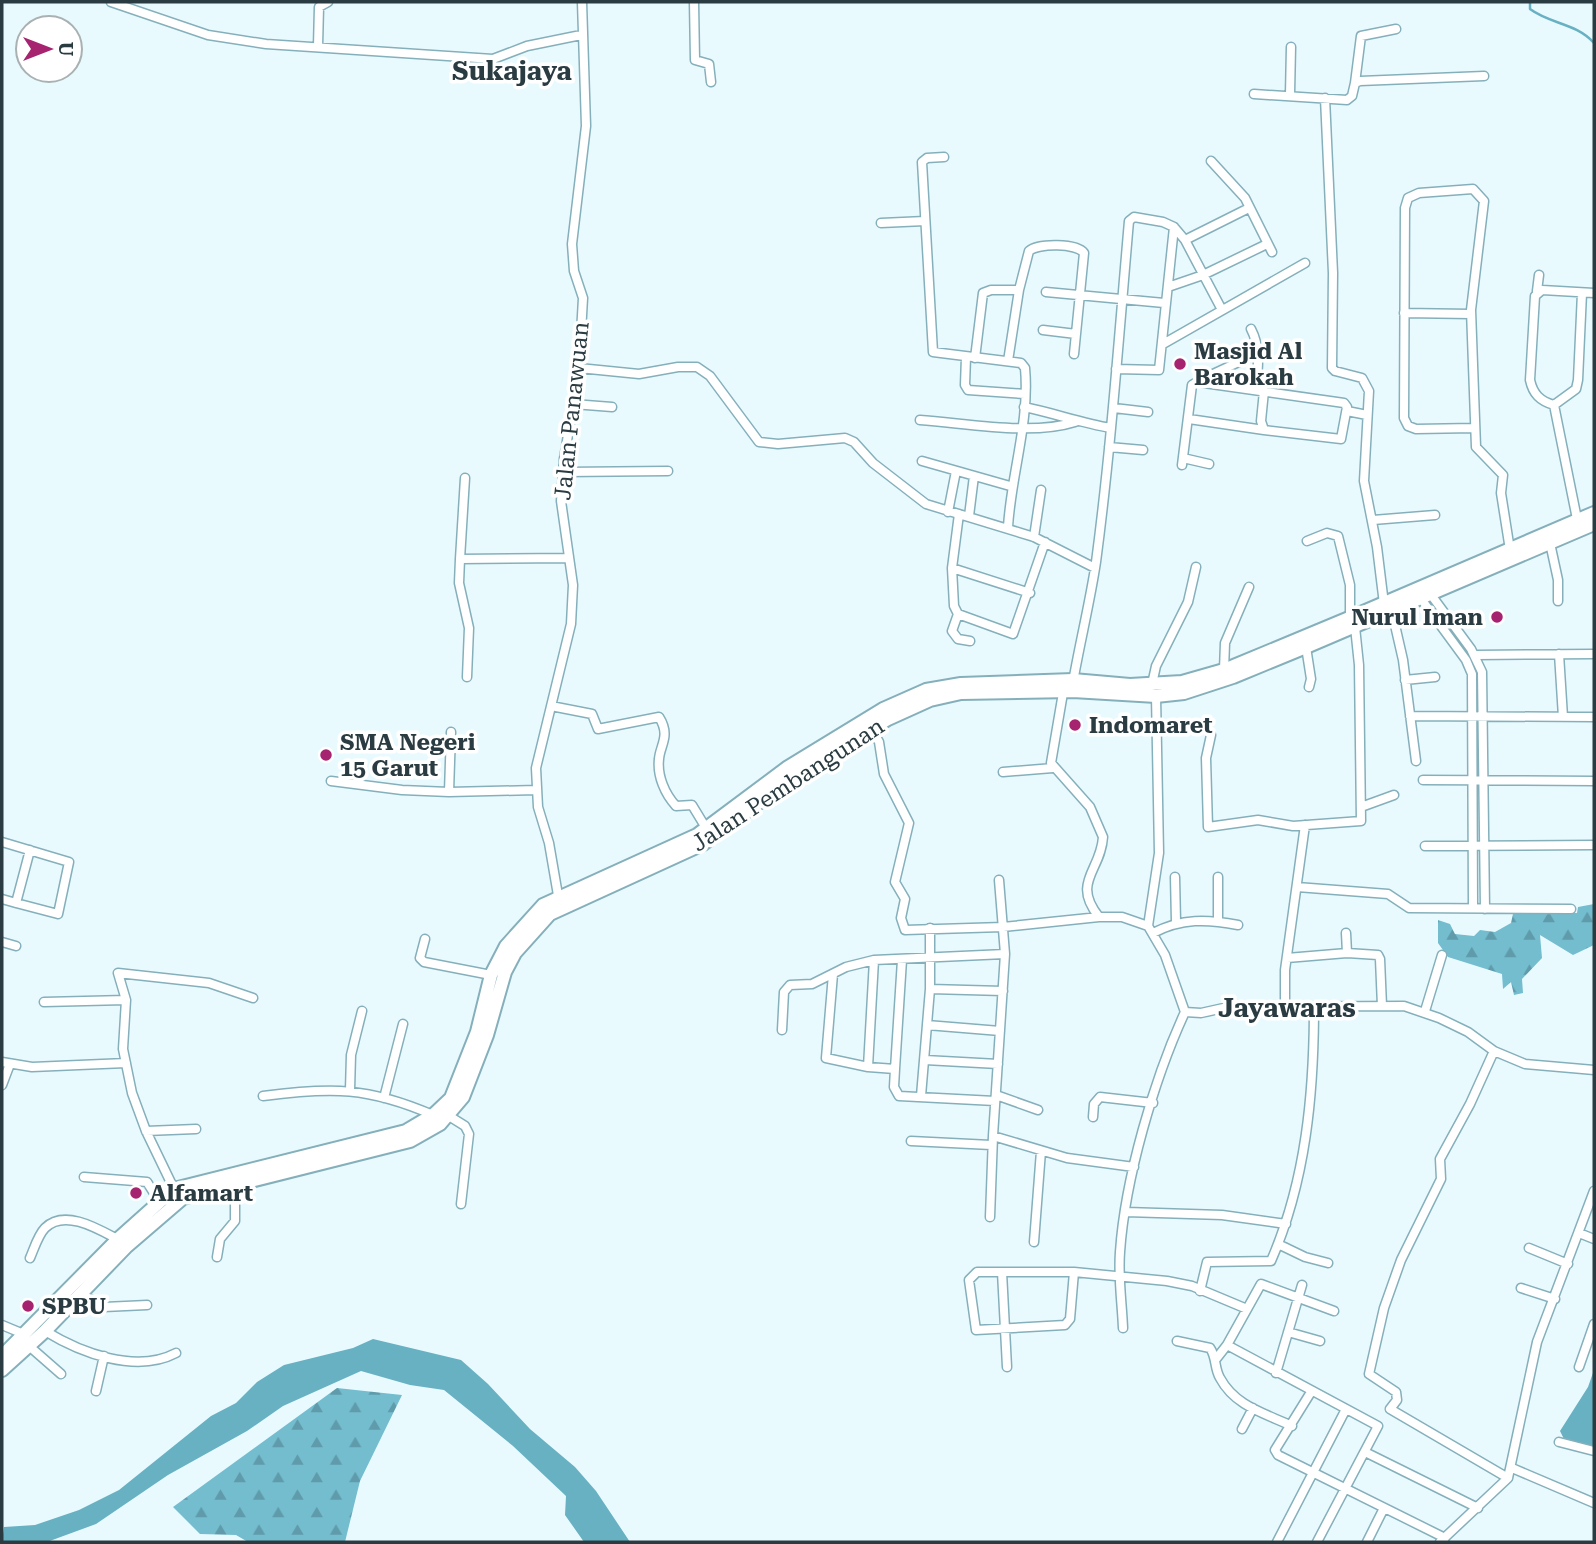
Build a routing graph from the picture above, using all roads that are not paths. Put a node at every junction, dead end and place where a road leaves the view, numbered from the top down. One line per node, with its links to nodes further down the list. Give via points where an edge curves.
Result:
1 (111, 2): 7 (street, via 208,35)
2 (328, 2): 7 (street, via 319,7)
3 (582, 2): 6 (street, Jalan Panawuan)
4 (694, 2): 10 (street, via 695,60 709,64)
5 (1396, 29): 11 (street, via 1361,36)
6 (581, 35): 7 (street, via 493,58); 45 (street, Jalan Panawuan, via 586,126 572,244 573,271 583,298)
7 (318, 46)
8 (1291, 47): 13 (street)
9 (1484, 76): 11 (street)
10 (711, 82)
11 (1355, 83): 14 (street, via 1350,99)
12 (1254, 94): 13 (street)
13 (1290, 94): 14 (street)
14 (1325, 98): 57 (street, via 1332,368 1365,381)
15 (944, 157): 18 (street, via 922,162)
16 (1211, 161): 17 (street, via 1237,186)
17 (1249, 208): 21 (street); 23 (street, via 1270,248)
18 (926, 221): 19 (street); 43 (street, via 933,352)
19 (881, 223)
20 (1174, 227): 21 (street); 25 (street); 32 (street, via 1131,219)
21 (1185, 240): 23 (street)
22 (1305, 263): 34 (street)
23 (1203, 275): 25 (street); 34 (street)
24 (1539, 275): 27 (street)
25 (1168, 287): 33 (street)
26 (1019, 290): 31 (street, via 1032,248 1076,247 1084,253); 43 (street, via 983,293); 44 (street)
27 (1537, 291): 29 (street); 51 (street, via 1530,380 1533,392)
28 (1046, 292): 31 (street)
29 (1582, 293): 30 (street); 51 (street, via 1576,389)
30 (1594, 293)
31 (1080, 296): 32 (street); 39 (street)
32 (1123, 300): 33 (street); 46 (street)
33 (1164, 303): 40 (street)
34 (1222, 310): 40 (street)
35 (1405, 313): 36 (street); 36 (street, via 1408,198 1472,189 1484,201); 63 (street, via 1404,418 1408,426)
36 (1471, 314): 63 (street)
37 (1251, 329): 41 (street)
38 (1043, 330): 39 (street)
39 (1076, 334): 42 (street)
40 (1163, 344): 46 (street, via 1157,371)
41 (1258, 353): 47 (street); 48 (street)
42 (1074, 354)
43 (971, 357): 44 (street); 49 (street, via 966,388)
44 (1008, 361): 49 (street, via 1026,368)
45 (579, 368): 50 (street, Jalan Panawuan); 76 (street, via 639,374 697,367 710,376 759,442 845,438 926,503)
46 (1116, 369): 54 (street)
47 (1198, 382): 48 (street); 59 (street, via 1192,385)
48 (1260, 391): 56 (street, via 1344,403); 64 (street)
49 (1025, 394): 53 (street)
50 (573, 404): 52 (street); 71 (street, Jalan Panawuan)
51 (1554, 405): 82 (street)
52 (612, 407)
53 (1024, 407): 60 (street); 61 (street)
54 (1114, 408): 55 (street); 62 (street)
55 (1148, 411)
56 (1347, 411): 57 (street); 64 (street, via 1339,440)
57 (1367, 415): 80 (street, via 1364,481)
58 (920, 419): 61 (street)
59 (1189, 419): 64 (street); 68 (street, via 1182,461)
60 (1075, 422): 61 (street, via 1060,427); 62 (street)
61 (1021, 426): 74 (street)
62 (1111, 428): 65 (street)
63 (1474, 428): 88 (street, via 1478,451 1503,475 1501,493)
64 (1264, 430)
65 (1109, 447): 66 (street); 93 (street)
66 (1143, 450)
67 (922, 461): 70 (street)
68 (1209, 464)
69 (668, 471): 71 (street)
70 (956, 471): 72 (street); 76 (street)
71 (564, 472): 89 (street, Jalan Panawuan, via 561,501)
72 (974, 476): 74 (street); 78 (street)
73 (465, 478): 90 (street)
74 (1010, 486): 83 (street)
75 (1041, 490): 84 (street)
76 (948, 512): 78 (street)
77 (1594, 513): 82 (main road, Jalan Pembangunan)
78 (964, 515): 83 (street); 92 (street)
79 (1436, 515): 80 (street)
80 (1373, 520): 98 (street)
81 (1594, 524): 82 (main road, Jalan Pembangunan)
82 (1578, 526): 87 (main road, Jalan Pembangunan); 88 (main road, Jalan Pembangunan)
83 (1008, 527): 84 (street)
84 (1034, 537): 86 (street)
85 (1307, 541): 101 (street, via 1327,534 1338,536 1350,585)
86 (1045, 542): 93 (street); 95 (street)
87 (1550, 542): 96 (main road, Jalan Pembangunan); 97 (street)
88 (1510, 550): 96 (main road, Jalan Pembangunan)
89 (569, 558): 90 (street); 115 (street, Jalan Panawuan, via 571,624)
90 (460, 559): 109 (street, via 459,583 469,628)
91 (1196, 567): 114 (street, via 1188,602 1156,666)
92 (952, 568): 95 (street); 99 (street)
93 (1095, 568): 112 (street)
94 (1249, 587): 108 (street, via 1225,643)
95 (1030, 593): 99 (street, via 1013,634)
96 (1423, 593): 98 (main road, Jalan Pembangunan); 100 (street); 102 (street)
97 (1558, 601)
98 (1388, 608): 101 (main road, Jalan Pembangunan); 111 (street)
99 (958, 614): 103 (street, via 953,635)
100 (1447, 619): 102 (street); 107 (street)
101 (1352, 623): 104 (main road, Jalan Pembangunan); 108 (main road, Jalan Pembangunan); 137 (street, via 1359,664)
102 (1438, 625): 118 (street, via 1471,668)
103 (970, 642)
104 (1306, 647): 113 (street); 114 (main road, Jalan Pembangunan, via 1184,693)
105 (1559, 654): 106 (street); 107 (street); 120 (street)
106 (1594, 654)
107 (1476, 655): 119 (street, via 1483,677)
108 (1224, 670): 114 (main road, Jalan Pembangunan)
109 (467, 677)
110 (1435, 677): 111 (street)
111 (1405, 680): 117 (street)
112 (1068, 686): 114 (main road, Jalan Pembangunan); 116 (main road, Jalan Pembangunan, via 961,684 926,690); 126 (street, via 1051,756)
113 (1309, 687)
114 (1154, 690): 162 (street, via 1159,853)
115 (551, 706): 134 (street, Jalan Panawuan, via 536,768); 139 (street, via 592,714 598,729 659,717 665,745 659,758 666,793 676,806 692,805)
116 (888, 713): 122 (main road, Jalan Pembangunan); 128 (main road, Jalan Pembangunan, via 832,737)
117 (1410, 716): 118 (street); 125 (street)
118 (1471, 716): 119 (street); 130 (street)
119 (1482, 716): 120 (street); 131 (street)
120 (1563, 717): 121 (street)
121 (1594, 718)
122 (871, 728): 128 (main road, Jalan Pembangunan); 161 (street, via 879,742 884,774 909,823 895,882 906,904 901,923 905,930)
123 (451, 732): 135 (street)
124 (1211, 735): 138 (street, via 1206,758 1208,827 1258,820)
125 (1416, 761)
126 (1053, 768): 127 (street); 156 (street, via 1069,780 1100,825 1103,844 1086,891)
127 (1003, 772)
128 (780, 780): 139 (main road, Jalan Pembangunan); 151 (main road, Jalan Pembangunan, via 703,844)
129 (1423, 780): 130 (street)
130 (1473, 780): 131 (street); 143 (street)
131 (1483, 780): 133 (street); 144 (street)
132 (331, 781): 135 (street)
133 (1594, 781)
134 (536, 790): 135 (street); 151 (street, Jalan Panawuan)
135 (449, 792)
136 (1394, 795): 137 (street)
137 (1361, 807): 138 (street, via 1362,817 1357,822)
138 (1305, 825): 149 (street)
139 (706, 828): 151 (main road, Jalan Pembangunan)
140 (2, 842): 145 (street)
141 (1594, 845): 144 (street)
142 (1424, 846): 143 (street)
143 (1473, 846): 144 (street); 153 (street)
144 (1483, 846): 154 (street)
145 (30, 850): 152 (street); 152 (street, via 69,862 58,914)
146 (1175, 877): 158 (street)
147 (1218, 877): 157 (street)
148 (999, 880): 160 (street)
149 (1297, 887): 153 (street, via 1388,894 1409,908); 171 (street)
150 (2, 899): 152 (street)
151 (560, 902): 175 (main road, Jalan Pembangunan, via 543,905 506,946); 208 (main road, Jalan Pembangunan, via 515,953 505,972 474,1072 464,1097)
152 (16, 903)
153 (1473, 908): 154 (street)
154 (1485, 909): 155 (street)
155 (1571, 909)
156 (1100, 917): 160 (street); 162 (street, via 1122,918)
157 (1218, 921): 158 (street); 159 (street)
158 (1175, 922): 162 (street)
159 (1238, 925)
160 (1003, 927): 161 (street); 168 (street)
161 (930, 928): 170 (street)
162 (1150, 929): 186 (street, via 1165,955)
163 (1346, 933): 167 (street)
164 (425, 939): 175 (street, via 420,958 424,962)
165 (2, 942): 166 (street)
166 (16, 946)
167 (1347, 953): 171 (street); 182 (street, via 1378,955)
168 (1005, 954): 170 (street); 177 (street)
169 (1442, 955): 185 (street)
170 (930, 957): 173 (street); 176 (street)
171 (1287, 958): 183 (street)
172 (874, 960): 173 (street); 174 (street); 196 (street)
173 (902, 960): 197 (street)
174 (833, 974): 189 (street, via 787,988); 196 (street, via 825,1056)
175 (491, 975): 207 (main road, Jalan Pembangunan, via 464,1068 451,1098)
176 (930, 989): 177 (street); 188 (street)
177 (1003, 991): 190 (street)
178 (253, 998): 179 (street, via 209,983 120,972)
179 (126, 1000): 180 (street); 194 (street)
180 (44, 1002)
181 (1314, 1006): 182 (street); 183 (street); 225 (street, via 1306,1139)
182 (1382, 1006): 185 (street)
183 (1284, 1008): 186 (street)
184 (362, 1011): 200 (street, via 351,1055)
185 (1424, 1011): 191 (street, via 1468,1032)
186 (1185, 1012): 205 (street)
187 (403, 1024): 203 (street)
188 (927, 1025): 190 (street); 192 (street)
189 (782, 1030)
190 (1000, 1031): 195 (street)
191 (1494, 1051): 198 (street, via 1525,1064); 278 (street, via 1440,1158 1443,1176 1401,1260 1369,1374 1396,1392 1390,1409)
192 (925, 1060): 195 (street); 202 (street)
193 (6, 1063): 194 (street, via 32,1067); 199 (street)
194 (126, 1063): 211 (street)
195 (998, 1064): 204 (street)
196 (868, 1067): 197 (street)
197 (895, 1069): 202 (street, via 897,1095)
198 (1594, 1070)
199 (2, 1085)
200 (349, 1090): 201 (street, via 322,1088); 203 (street)
201 (263, 1096)
202 (921, 1096): 204 (street)
203 (384, 1098): 207 (street)
204 (995, 1098): 206 (street); 212 (street)
205 (1153, 1103): 209 (street, via 1100,1097); 215 (street)
206 (1038, 1110)
207 (433, 1115): 216 (main road, Jalan Pembangunan, via 406,1131)
208 (449, 1116): 216 (main road, Jalan Pembangunan, via 410,1141); 222 (street, via 469,1134)
209 (1093, 1117)
210 (196, 1129): 211 (street)
211 (146, 1131): 219 (street)
212 (992, 1140): 213 (street); 214 (street); 224 (street)
213 (911, 1141)
214 (1041, 1151): 215 (street); 229 (street)
215 (1134, 1167): 223 (street)
216 (257, 1173): 218 (main road, Jalan Pembangunan); 219 (main road, Jalan Pembangunan)
217 (84, 1177): 221 (street, via 147,1182)
218 (235, 1184): 228 (main road, Jalan Pembangunan, via 183,1198); 232 (street, via 235,1221 220,1239)
219 (174, 1189): 221 (main road, Jalan Pembangunan)
220 (1594, 1191): 226 (street)
221 (159, 1202): 228 (main road, Jalan Pembangunan)
222 (461, 1204)
223 (1126, 1212): 225 (street, via 1223,1215); 238 (street)
224 (990, 1217)
225 (1286, 1224): 230 (street)
226 (1579, 1233): 227 (street); 235 (street)
227 (1594, 1239)
228 (123, 1242): 233 (street, via 68,1220 43,1229); 242 (main road, Jalan Pembangunan); 254 (main road, Jalan Pembangunan)
229 (1034, 1242)
230 (1278, 1244): 234 (street); 241 (street, via 1271,1261 1207,1262)
231 (1529, 1248): 235 (street)
232 (217, 1257)
233 (30, 1258)
234 (1328, 1263)
235 (1568, 1264): 244 (street)
236 (1002, 1272): 237 (street); 251 (street); 251 (street, via 977,1272 969,1280 975,1330)
237 (1074, 1272): 238 (street); 251 (street, via 1069,1323)
238 (1120, 1276): 241 (street, via 1167,1281); 250 (street)
239 (1302, 1285): 243 (street)
240 (1521, 1288): 244 (street)
241 (1200, 1291): 246 (street)
242 (81, 1294): 245 (street, via 104,1307); 252 (main road, Jalan Pembangunan)
243 (1298, 1299): 246 (street, via 1261,1284); 247 (street); 253 (street)
244 (1555, 1299): 276 (street, via 1538,1342)
245 (147, 1305)
246 (1247, 1309): 257 (street)
247 (1334, 1311)
248 (1594, 1324): 263 (street)
249 (2, 1325): 254 (street)
250 (1123, 1328)
251 (1005, 1330): 262 (street)
252 (45, 1331): 254 (main road, Jalan Pembangunan); 260 (street)
253 (1288, 1332): 256 (street); 265 (street)
254 (29, 1341): 259 (main road, Jalan Pembangunan); 264 (main road, Jalan Pembangunan); 266 (street)
255 (1177, 1341): 261 (street, via 1210,1348)
256 (1320, 1341)
257 (1227, 1345): 261 (street); 265 (street)
258 (176, 1353): 260 (street, via 150,1362)
259 (2, 1356)
260 (104, 1356): 267 (street)
261 (1216, 1359): 269 (street, via 1216,1369 1230,1395)
262 (1007, 1367)
263 (1579, 1367)
264 (2, 1370)
265 (1276, 1373): 268 (street)
266 (61, 1374)
267 (96, 1391)
268 (1311, 1392): 270 (street); 271 (street)
269 (1253, 1408): 271 (street); 272 (street)
270 (1346, 1409): 275 (street, via 1378,1426); 277 (street)
271 (1292, 1426): 277 (street, via 1276,1452)
272 (1242, 1429)
273 (1559, 1442): 274 (street)
274 (1594, 1451)
275 (1365, 1452): 279 (street); 282 (street)
276 (1512, 1468): 278 (street); 280 (street)
277 (1315, 1472): 279 (street); 284 (street)
278 (1508, 1478): 282 (street)
279 (1345, 1490): 281 (street); 285 (street)
280 (1594, 1503)
281 (1384, 1508): 283 (street); 286 (street)
282 (1478, 1508): 283 (street)
283 (1443, 1540)
284 (1276, 1542)
285 (1317, 1542)
286 (1367, 1542)

